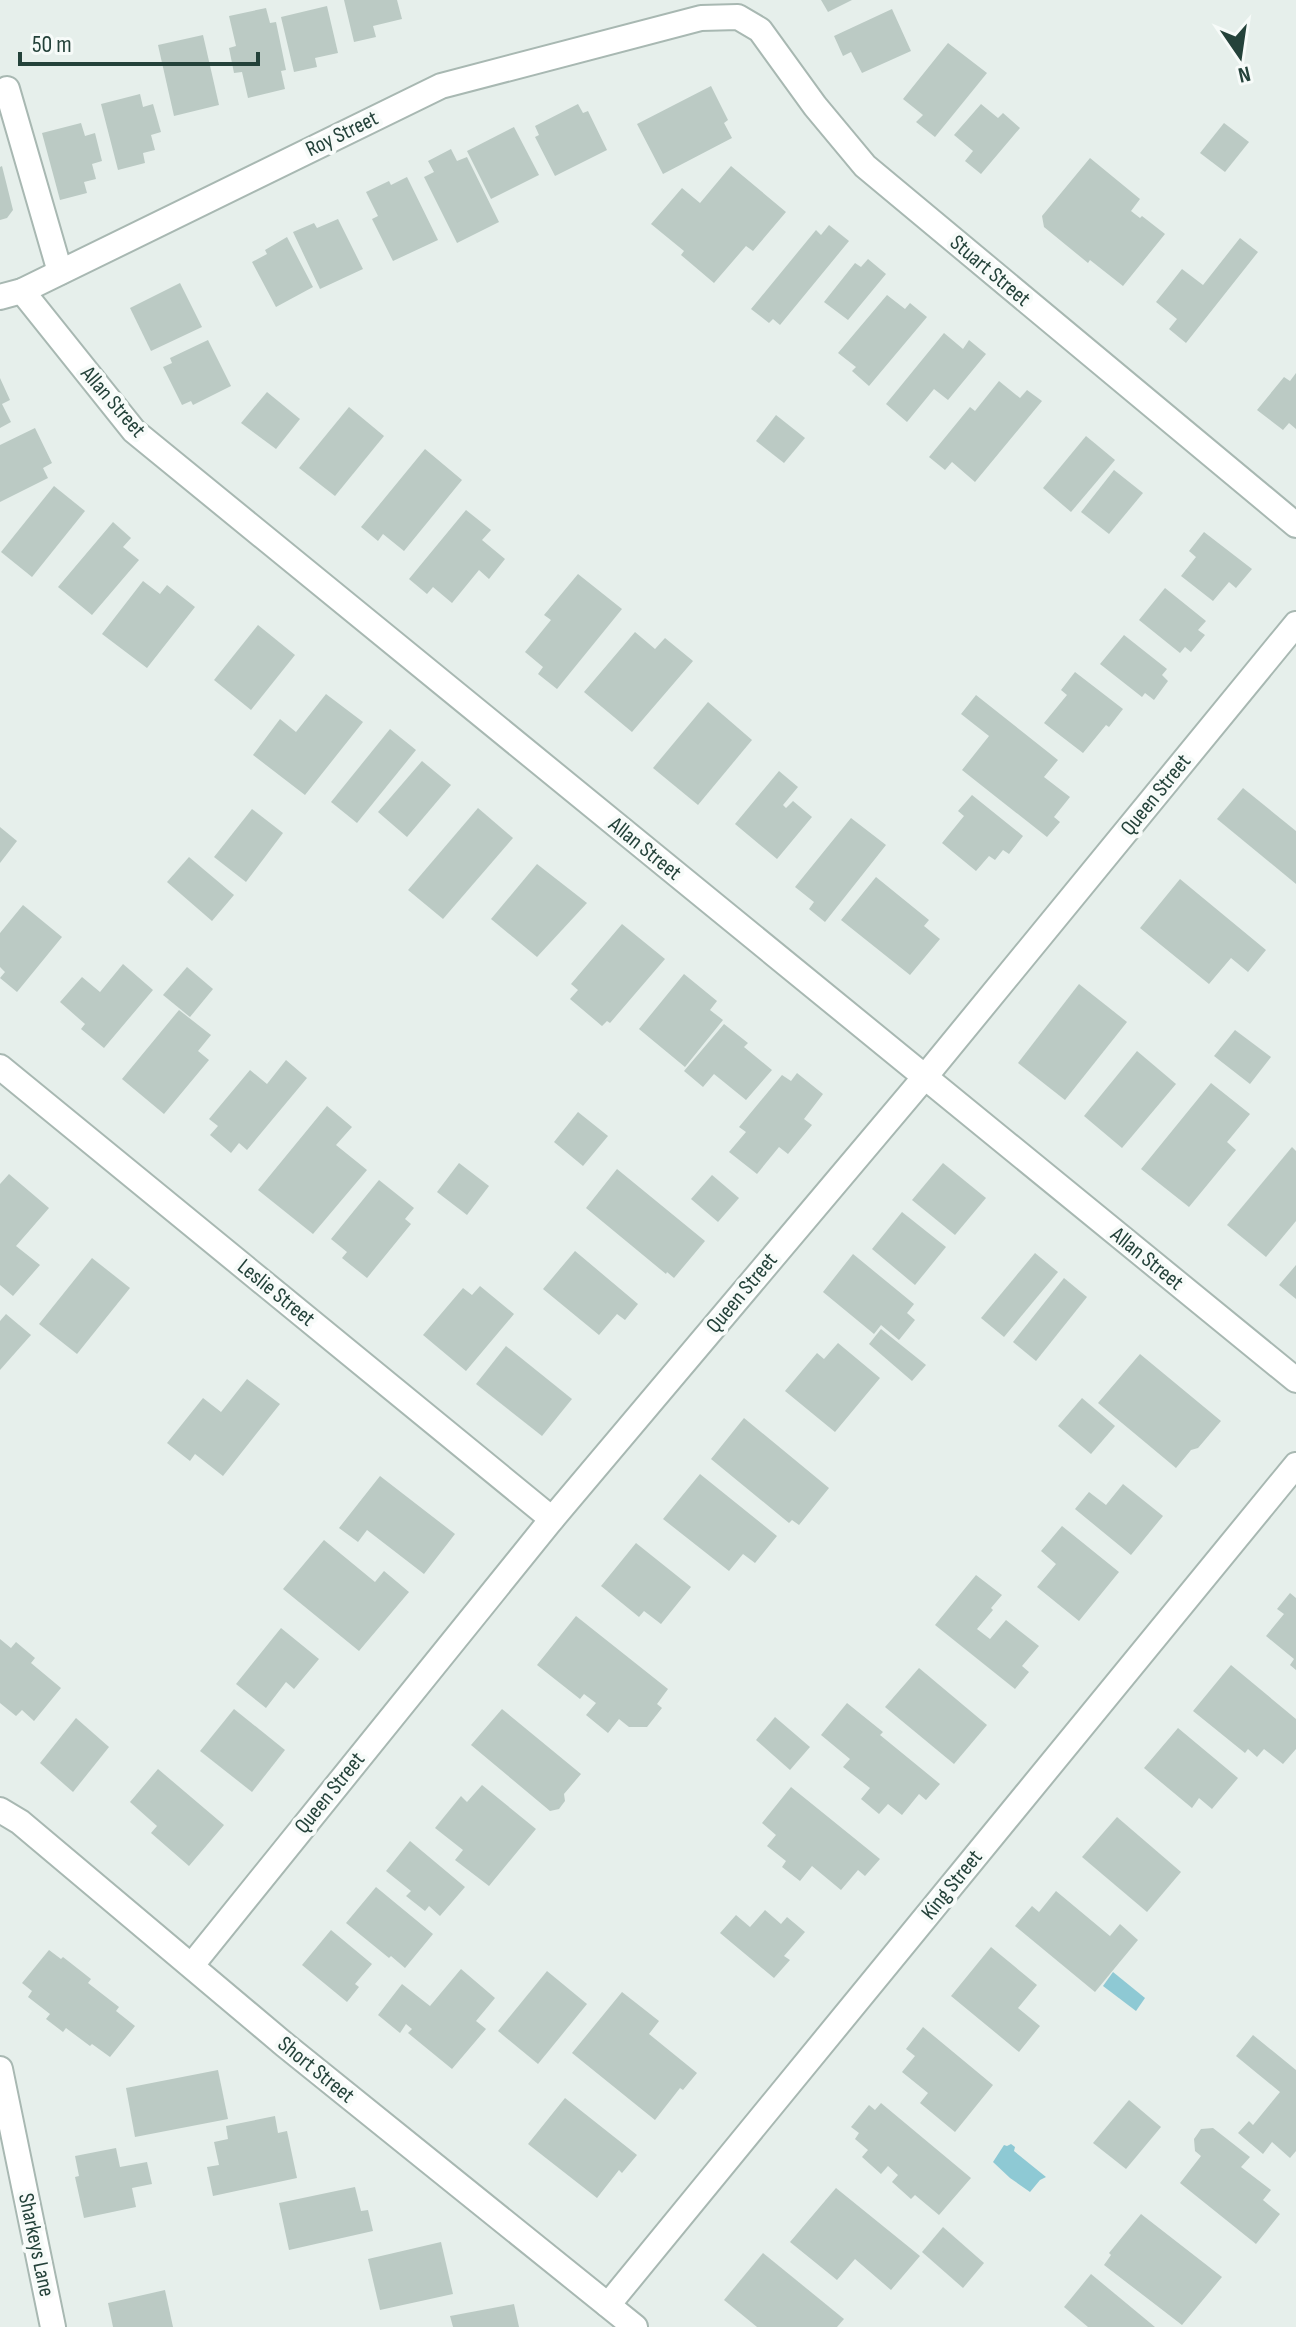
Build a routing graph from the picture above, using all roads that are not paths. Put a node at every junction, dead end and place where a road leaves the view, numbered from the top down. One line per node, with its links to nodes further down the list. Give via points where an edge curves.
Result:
1 (701, 18): 3 (street, Roy Street, via 441,86); 5 (street, Stuart Street, via 738,17 760,30 865,166)
2 (7, 89): 3 (street)
3 (60, 272): 4 (street, Roy Street)
4 (11, 294): 8 (street, Allan Street, via 134,431)
5 (1296, 525)
6 (1296, 624): 8 (street, Queen Street)
7 (0, 1067): 11 (street, Leslie Street)
8 (924, 1078): 9 (street, Allan Street); 11 (street, Queen Street)
9 (1296, 1380)
10 (1296, 1465): 15 (street, King Street)
11 (552, 1519): 13 (street, Queen Street)
12 (0, 1810): 13 (street, Short Street)
13 (192, 1965): 15 (street, Short Street)
14 (0, 2069): 16 (street, Sharkeys Lane)
15 (608, 2305): 17 (street, Short Street)
16 (53, 2327)
17 (635, 2327)

